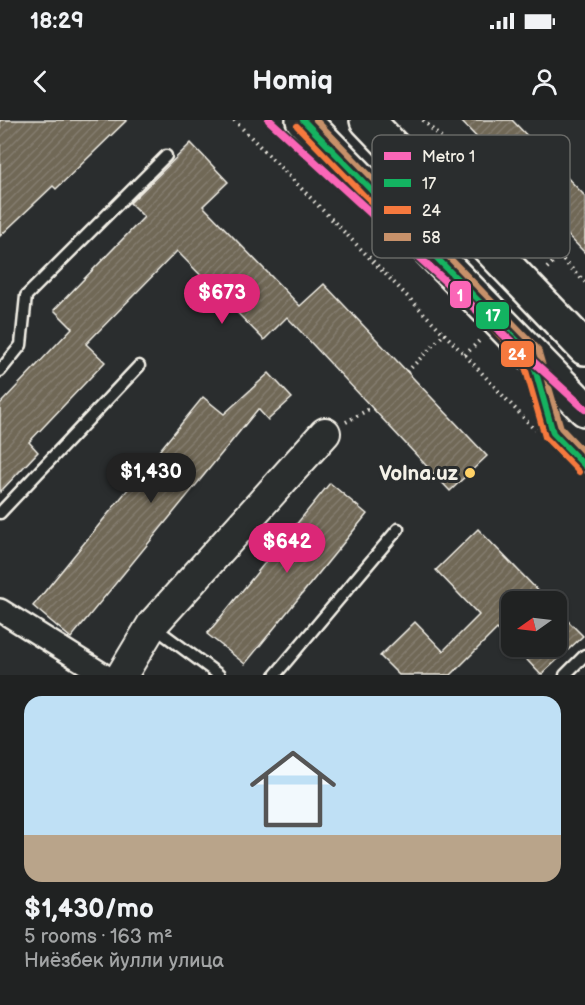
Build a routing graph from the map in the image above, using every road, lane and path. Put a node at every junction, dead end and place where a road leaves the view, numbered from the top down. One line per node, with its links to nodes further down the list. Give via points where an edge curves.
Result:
1 (234, 120): 13 (path)
2 (303, 120): 8 (main road)
3 (367, 120): 5 (main road)
4 (423, 120): 6 (path)
5 (381, 135)
6 (438, 135)
7 (166, 156): 19 (lane, via 26,296 21,345)
8 (372, 191)
9 (437, 258): 17 (main road)
10 (499, 258): 15 (main road)
11 (561, 258): 12 (path)
12 (585, 282)
13 (444, 333): 16 (path); 20 (path)
14 (480, 340): 16 (path)
15 (585, 348)
16 (465, 355): 22 (path)
17 (531, 355): 21 (main road); 24 (lane, via 554,433)
18 (139, 366): 25 (lane)
19 (0, 371)
20 (407, 372)
21 (585, 409)
22 (537, 433)
23 (325, 434): 28 (street)
24 (585, 466)
25 (0, 513)
26 (398, 529): 33 (lane)
27 (0, 610): 30 (street)
28 (152, 625): 31 (street); 32 (lane)
29 (585, 655): 34 (lane)
30 (104, 675)
31 (122, 675)
32 (219, 675)
33 (275, 675)
34 (564, 675)

